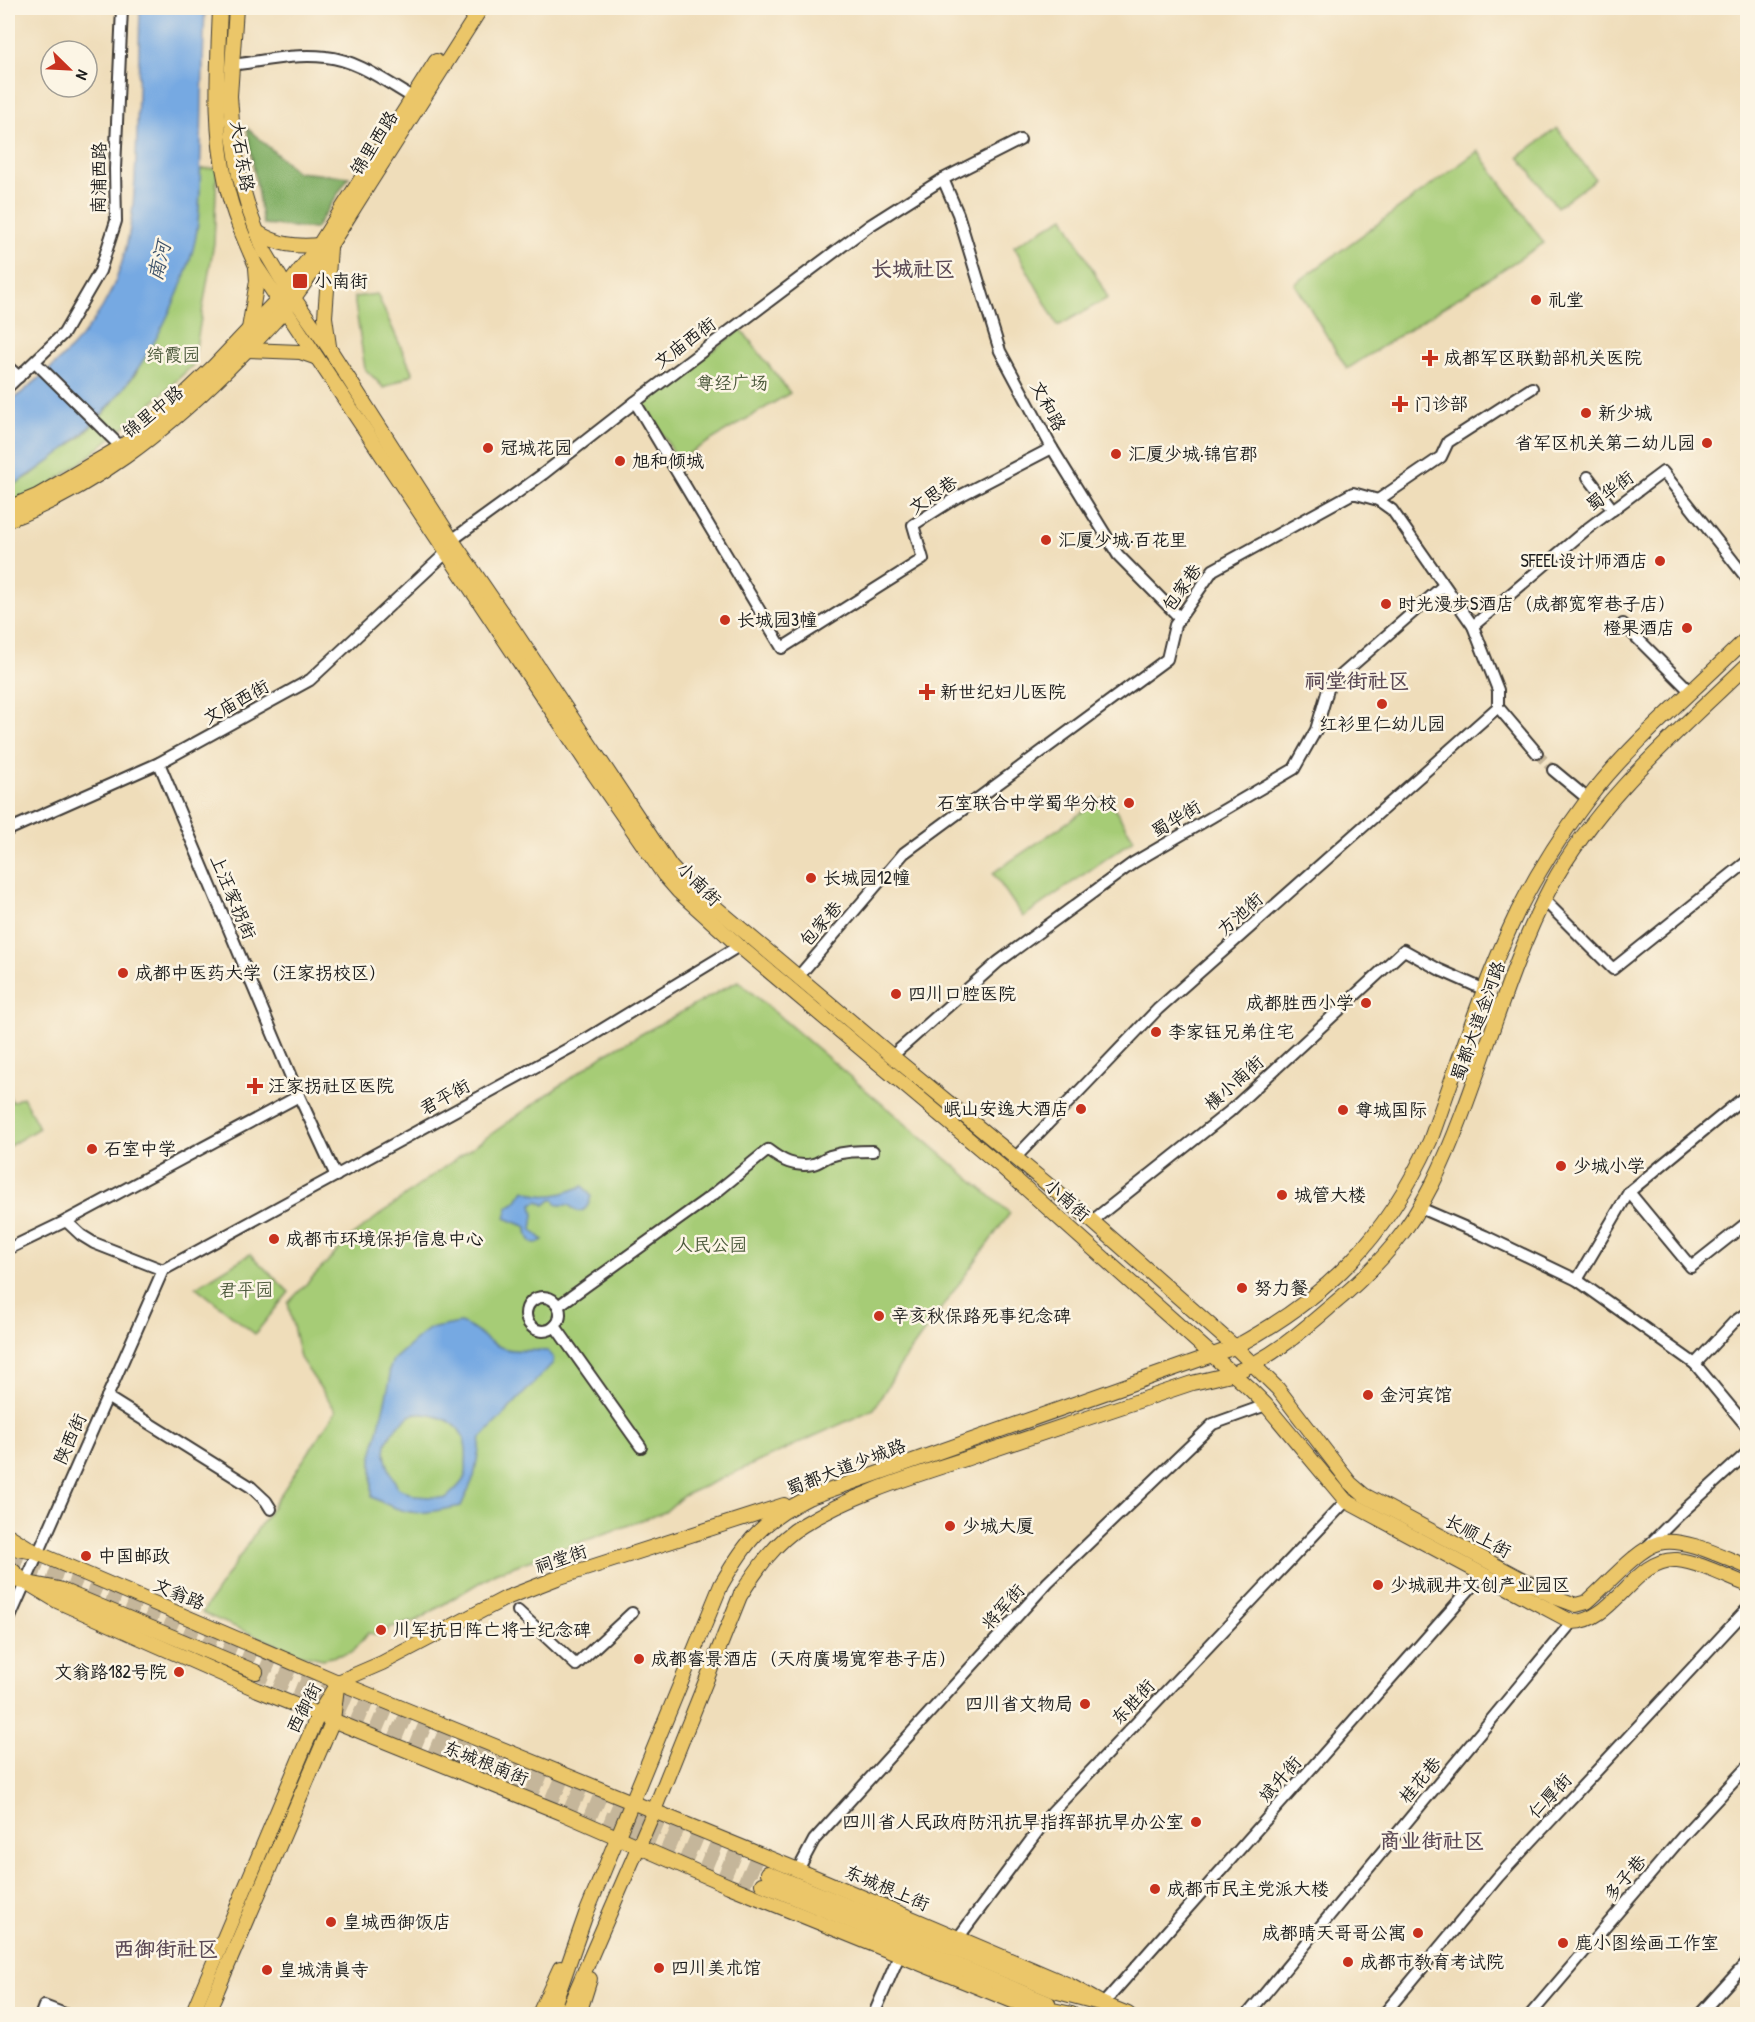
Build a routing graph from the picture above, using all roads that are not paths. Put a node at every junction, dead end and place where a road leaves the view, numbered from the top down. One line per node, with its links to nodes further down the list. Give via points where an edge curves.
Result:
1 (122, 8): 19 (street, 南浦西路, via 114,169 116,221 100,271 64,333)
2 (220, 8): 12 (main road, 大石东路, via 219,141 238,225)
3 (237, 8): 6 (main road, 大石东路)
4 (471, 8): 7 (main road, 锦里西路)
5 (481, 8): 7 (main road, 锦里西路)
6 (232, 65): 7 (street, via 328,57 359,67); 10 (main road, 大石东路, via 233,135 239,175)
7 (417, 100): 11 (main road, 锦里西路)
8 (1020, 140): 9 (street, 文庙西街)
9 (943, 179): 24 (street, 文庙西街, via 869,226); 26 (street, 文和路, via 958,214 1000,351)
10 (257, 232): 11 (main road, via 280,244); 13 (main road, 大石东路)
11 (325, 245): 13 (main road, 锦里西路); 16 (main road)
12 (256, 266): 14 (main road, 大石东路); 15 (main road)
13 (290, 292): 14 (main road, 锦里中路); 16 (main road, 小南街)
14 (281, 305): 15 (main road, 锦里中路); 17 (main road, 锦里中路); 18 (main road, 小南街)
15 (248, 331): 25 (main road, 锦里中路, via 168,410)
16 (329, 348): 32 (main road, 小南街)
17 (248, 350): 18 (main road, via 300,352); 31 (main road, 锦里中路, via 149,441 63,494)
18 (317, 358): 32 (main road, 小南街)
19 (35, 362): 21 (street, 南浦西路); 25 (street)
20 (8, 368): 21 (street)
21 (19, 377): 22 (street, 南浦西路)
22 (8, 387)
23 (1532, 388): 28 (street, via 1448,442 1441,457)
24 (635, 402): 26 (street, 文思巷, via 782,648 923,559 913,525); 32 (street, 文庙西街)
25 (121, 447): 29 (main road, 锦里中路, via 46,491)
26 (1052, 448): 35 (street, 文和路, via 1118,555)
27 (1588, 477): 30 (street)
28 (1378, 500): 34 (street, via 1392,510); 35 (street, 包家巷, via 1353,493 1213,570)
29 (8, 508)
30 (1613, 510): 33 (street, 蜀华街, via 1663,472); 37 (street, 蜀华街)
31 (8, 520)
32 (449, 547): 43 (street, 文庙西街, via 310,680); 49 (main road, 小南街, via 654,863 678,891); 50 (main road, 小南街, via 513,629 671,867)
33 (1748, 580)
34 (1443, 586): 37 (street); 52 (street, 蜀华街, via 1329,686 1316,730 1294,768 1133,863 998,962)
35 (1180, 618): 50 (street, 包家巷, via 1167,659 904,853)
36 (1623, 624): 40 (street)
37 (1473, 626): 41 (street, via 1498,690)
38 (1748, 637): 40 (main road, 蜀都大道金河路)
39 (1748, 664): 48 (main road, 蜀都大道金河路, via 1607,805 1580,840)
40 (1691, 692): 45 (main road, 蜀都大道金河路)
41 (1498, 707): 42 (street); 56 (street, 方池街, via 1158,1009)
42 (1537, 753)
43 (159, 763): 46 (street, 文庙西街); 54 (street, 上汪家拐街)
44 (1553, 770): 45 (street)
45 (1588, 799): 51 (main road, 蜀都大道金河路, via 1518,911)
46 (8, 830)
47 (1748, 861): 48 (street, via 1613,969)
48 (1544, 900): 59 (main road, 蜀都大道金河路, via 1446,1157)
49 (739, 946): 57 (street, 君平街, via 588,1038); 70 (main road, 小南街, via 1011,1174)
50 (798, 977): 52 (main road, 小南街)
51 (1485, 990): 61 (street, 横小南街, via 1404,950 1229,1112); 69 (main road, 蜀都大道金河路, via 1430,1142 1392,1210 1329,1286 1274,1326)
52 (892, 1056): 56 (main road, 小南街)
53 (1748, 1094): 58 (street)
54 (299, 1096): 57 (street, 上汪家拐街); 60 (street)
55 (873, 1151): 66 (street, via 852,1150 814,1164 799,1165 782,1161 768,1150 714,1194)
56 (1016, 1157): 61 (main road, 小南街)
57 (336, 1176): 64 (street, 君平街)
58 (1629, 1192): 62 (street, via 1691,1267); 65 (street)
59 (1419, 1208): 65 (street); 71 (main road, 蜀都大道金河路, via 1395,1244 1359,1282 1309,1325)
60 (66, 1221): 63 (street); 64 (street, via 94,1243)
61 (1092, 1221): 69 (main road, 小南街)
62 (1748, 1222)
63 (8, 1249)
64 (163, 1270): 74 (street, 陕西街)
65 (1577, 1280): 72 (street)
66 (558, 1306): 68 (street, via 560,1316); 68 (street, via 550,1298 539,1297 530,1303 526,1313 529,1324 539,1330)
67 (1748, 1312): 72 (street)
68 (555, 1326): 77 (street)
69 (1235, 1347): 70 (main road, 蜀都大道少城路); 71 (main road, 长顺上街)
70 (1213, 1356): 73 (main road, 小南街); 79 (main road, 蜀都大道少城路)
71 (1253, 1364): 73 (main road, 蜀都大道金河路); 84 (main road, 长顺上街, via 1278,1389 1356,1490 1557,1598 1576,1605 1587,1602)
72 (1695, 1364): 76 (street)
73 (1232, 1373): 75 (main road, 长顺上街); 103 (main road, 蜀都大道少城路, via 868,1492 786,1537 754,1573 740,1596)
74 (107, 1397): 81 (street, via 251,1487); 85 (street, 陕西街)
75 (1266, 1405): 80 (main road, 长顺上街); 106 (street, 将军街, via 1213,1424 1048,1582 814,1839)
76 (1748, 1428)
77 (641, 1447)
78 (1748, 1452): 84 (street)
79 (808, 1498): 98 (main road, 祠堂街, via 506,1598); 102 (main road, 蜀都大道少城路, via 781,1512 740,1552 721,1585)
80 (1346, 1501): 88 (main road, 长顺上街); 109 (street, 东胜街, via 1052,1812)
81 (272, 1509)
82 (8, 1535): 85 (main road, 文翁路)
83 (8, 1547): 85 (main road)
84 (1645, 1550): 87 (main road, 长顺上街, via 1659,1542 1679,1542)
85 (37, 1553): 90 (street, 陕西街); 98 (main road, 文翁路)
86 (8, 1566): 90 (main road)
87 (1748, 1567)
88 (1482, 1575): 96 (main road, 长顺上街); 112 (street, 斌升街)
89 (8, 1579): 90 (main road)
90 (24, 1581): 95 (street, 陕西街); 97 (main road, via 85,1599); 99 (main road, via 57,1601)
91 (1748, 1585): 96 (main road, via 1688,1562 1670,1560 1657,1563 1591,1618)
92 (1748, 1608): 125 (street, 仁厚街, via 1498,1877)
93 (518, 1611): 94 (street, via 576,1665)
94 (632, 1613)
95 (8, 1622)
96 (1572, 1622): 124 (street, 桂花巷)
97 (256, 1672)
98 (338, 1682): 99 (main road, 西御街); 100 (main road, 西御街); 102 (main road, 东城根南街)
99 (318, 1715): 100 (main road, 东城根南街); 115 (main road, 西御街)
100 (333, 1720): 104 (main road, 东城根南街); 116 (main road, 西御街)
101 (1748, 1766): 126 (street, 多子巷)
102 (631, 1802): 103 (main road, 东城根南街); 104 (main road, 蜀都大道少城路)
103 (653, 1813): 105 (main road, 蜀都大道少城路); 106 (main road, 东城根上街)
104 (616, 1838): 105 (main road, 东城根南街); 107 (main road, 蜀都大道少城路)
105 (639, 1847): 108 (main road, 蜀都大道少城路); 110 (main road, 东城根上街)
106 (798, 1870): 109 (main road, 东城根上街)
107 (586, 1914): 117 (main road); 118 (main road)
108 (607, 1923): 119 (main road); 120 (main road)
109 (958, 1938): 112 (main road, 东城根上街, via 1069,1985)
110 (899, 1956): 121 (street); 122 (main road, 东城根上街, via 1015,2002)
111 (1748, 1961): 127 (street)
112 (1103, 2004): 122 (main road, 东城根上街, via 1058,1992 765,1879); 123 (main road, 东城根上街)
113 (41, 2014): 114 (street, via 45,2006)
114 (65, 2014)
115 (192, 2014)
116 (207, 2014)
117 (539, 2014)
118 (551, 2014)
119 (567, 2014)
120 (579, 2014)
121 (874, 2014)
122 (1073, 2014)
123 (1128, 2014)
124 (1248, 2014)
125 (1384, 2014)
126 (1531, 2014)
127 (1700, 2014)

